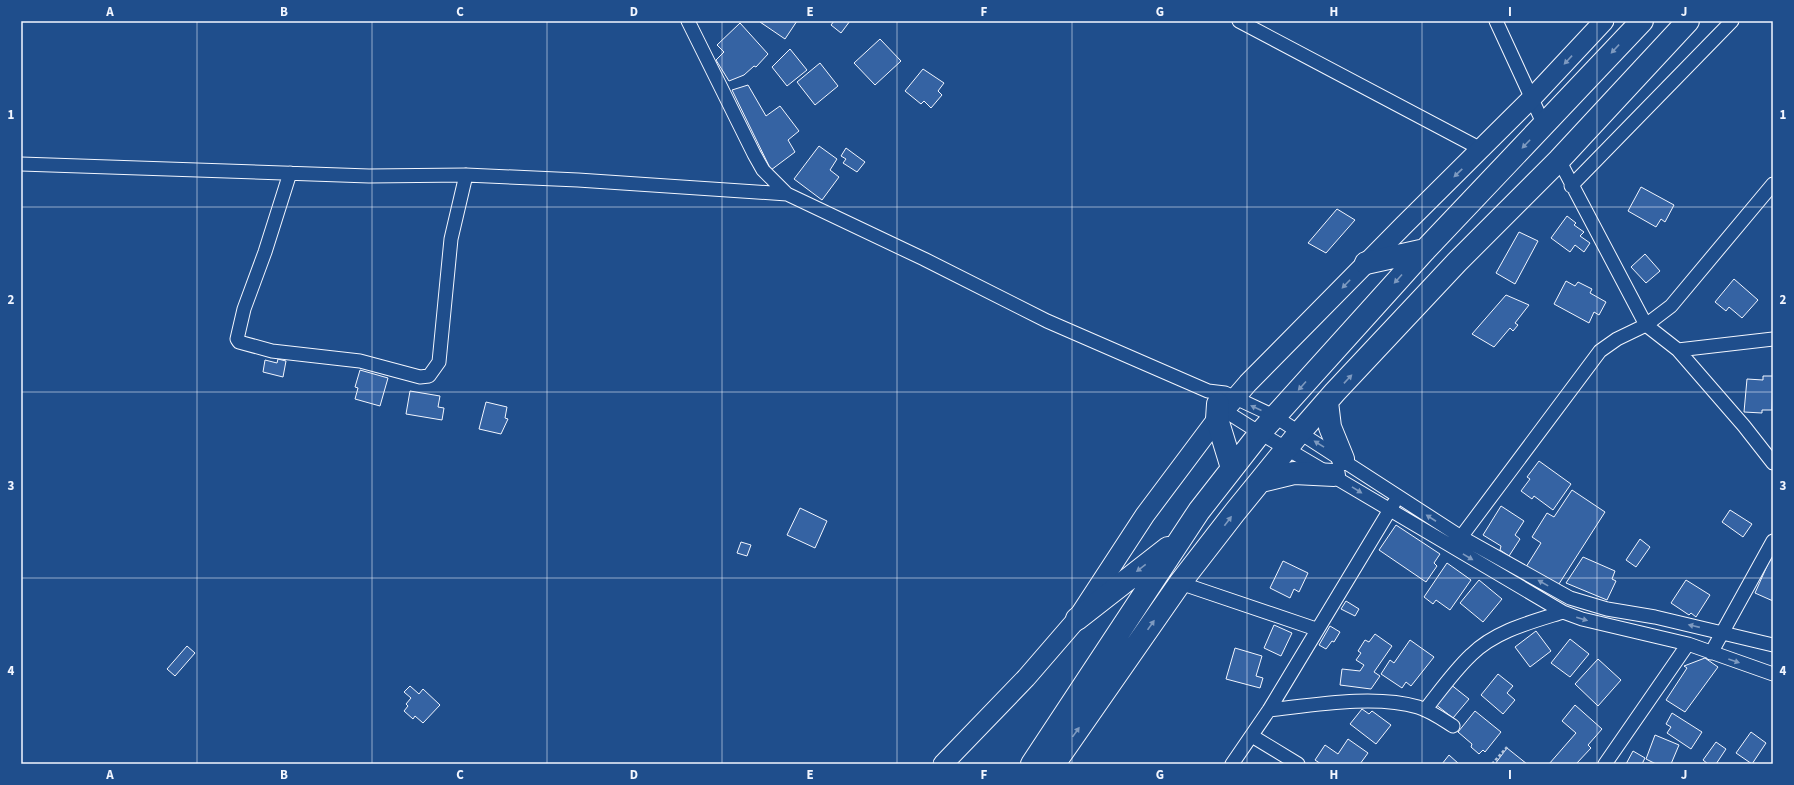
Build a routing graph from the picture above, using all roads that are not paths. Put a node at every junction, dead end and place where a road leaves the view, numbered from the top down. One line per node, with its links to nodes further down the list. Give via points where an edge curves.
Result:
1 (688, 21): 17 (street, via 754,154 764,170)
2 (1239, 21): 10 (street)
3 (1496, 21): 8 (street)
4 (1604, 21): 8 (street, one-way to 8)
5 (1642, 21): 9 (highway, one-way to 9)
6 (1688, 21): 11 (highway)
7 (1732, 21): 16 (street)
8 (1531, 99): 9 (street); 10 (street)
9 (1544, 124): 18 (highway, one-way to 18)
10 (1482, 149): 19 (street, one-way to 19)
11 (1559, 160): 16 (street); 23 (highway, one-way to 11, via 1457,262)
12 (21, 164): 13 (street)
13 (290, 173): 14 (street, via 369,176); 14 (street, via 244,309 237,339 239,342 272,351 360,361 420,377 429,376 439,362 451,239)
14 (466, 175): 17 (street)
15 (1773, 184): 20 (street, via 1671,306)
16 (1571, 186): 20 (street)
17 (787, 194): 24 (street)
18 (1425, 250): 19 (highway); 25 (highway, one-way to 25)
19 (1366, 263): 24 (street, one-way to 24, via 1248,383)
20 (1646, 325): 22 (street); 35 (street, via 1617,339 1600,351)
21 (1773, 339): 22 (street)
22 (1678, 350): 28 (street)
23 (1327, 402): 27 (highway); 29 (highway)
24 (1221, 405): 25 (street, one-way to 24); 26 (street); 30 (highway); 39 (street)
25 (1274, 416): 26 (highway); 27 (street)
26 (1260, 433): 27 (street); 30 (highway)
27 (1294, 440): 29 (street); 29 (street, one-way to 27); 31 (highway)
28 (1773, 463)
29 (1339, 467): 31 (highway, via 1294,472); 32 (street); 33 (street, one-way to 33)
30 (1232, 468): 34 (highway)
31 (1261, 481): 37 (highway, one-way to 31)
32 (1399, 497): 33 (street); 35 (street, one-way to 32)
33 (1390, 511): 38 (street, one-way to 38); 40 (street)
34 (1183, 536): 39 (highway, one-way to 39); 51 (highway)
35 (1461, 537): 41 (street, one-way to 35, via 1586,604 1570,598)
36 (1773, 541): 41 (street)
37 (1180, 583): 40 (street); 52 (highway, one-way to 37)
38 (1562, 612): 42 (street, one-way to 42); 47 (street, via 1520,626 1483,645 1471,655)
39 (1077, 619): 50 (street, via 1026,678)
40 (1316, 629): 46 (street)
41 (1722, 633): 43 (street); 44 (street)
42 (1688, 644): 44 (street); 55 (street)
43 (1773, 645)
44 (1711, 653): 45 (street, one-way to 45)
45 (1773, 674)
46 (1269, 710): 47 (street, via 1364,702 1395,702); 49 (street)
47 (1425, 710): 48 (street)
48 (1453, 726)
49 (1252, 736): 53 (street); 54 (street)
50 (943, 764)
51 (1032, 764)
52 (1054, 764)
53 (1232, 764)
54 (1298, 764)
55 (1605, 764)

